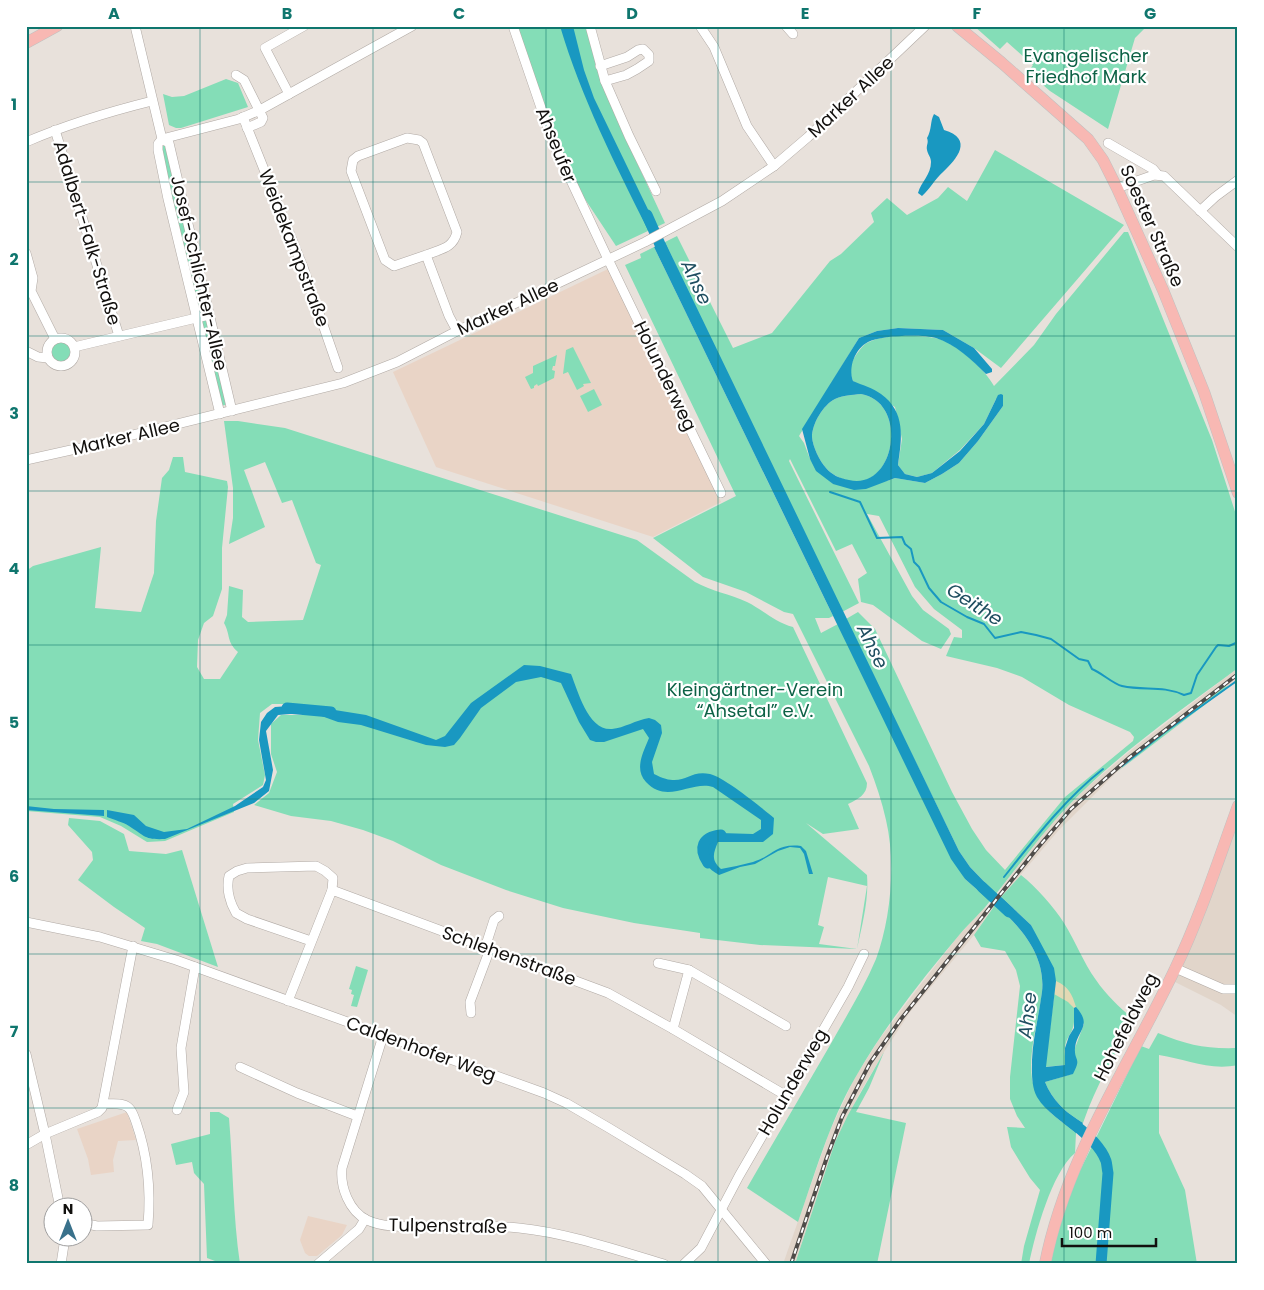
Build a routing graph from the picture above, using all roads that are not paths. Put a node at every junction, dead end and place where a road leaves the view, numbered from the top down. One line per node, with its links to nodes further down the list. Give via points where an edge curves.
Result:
1 (57, 26): 12 (main road)
2 (135, 26): 17 (street, Josef-Schlichter-Allee)
3 (304, 26): 16 (street, via 265,48)
4 (412, 26): 16 (street)
5 (513, 26): 34 (street, Ahseufer, via 552,140)
6 (590, 26): 13 (street)
7 (700, 26): 25 (street, via 714,47 747,126)
8 (786, 26): 11 (street)
9 (925, 26): 25 (street, Marker Allee)
10 (957, 26): 28 (main road, Soester Straße, via 1088,139)
11 (793, 34)
12 (26, 43)
13 (600, 66): 15 (street); 15 (street, via 638,50 643,49 649,55 648,61 637,69)
14 (236, 75): 18 (street, via 244,80)
15 (605, 81): 29 (street)
16 (289, 94): 18 (street)
17 (152, 101): 21 (street, via 106,112); 22 (street, Josef-Schlichter-Allee)
18 (262, 109): 19 (street); 20 (street, via 263,121)
19 (243, 117): 20 (street, Weidekampstraße); 22 (street)
20 (247, 128): 43 (street, Weidekampstraße, via 300,259)
21 (55, 130): 23 (street); 38 (street, Adalbert-Falk-Straße)
22 (162, 139): 35 (street, Josef-Schlichter-Allee, via 169,143); 36 (street, Josef-Schlichter-Allee, via 158,150)
23 (26, 142)
24 (1108, 142): 26 (street)
25 (774, 166): 34 (street, Marker Allee, via 722,201)
26 (1158, 174): 28 (street); 30 (street)
27 (1238, 180): 30 (street)
28 (1117, 188): 46 (main road, Soester Straße)
29 (656, 191)
30 (1200, 211): 31 (street)
31 (1238, 247)
32 (26, 253): 39 (street, via 33,278 31,290)
33 (426, 255): 33 (street, via 394,266 385,260 351,171 353,160 358,156 407,138 423,143 457,232 452,245); 37 (street)
34 (608, 260): 37 (street, Marker Allee); 47 (street, Holunderweg)
35 (209, 315): 36 (street); 44 (street, Josef-Schlichter-Allee)
36 (196, 318): 38 (street); 44 (street, Josef-Schlichter-Allee)
37 (457, 331): 44 (street, Marker Allee, via 397,362 343,383)
38 (119, 336): 40 (street)
39 (55, 339): 40 (street, via 65,338); 42 (street, via 47,348)
40 (74, 347): 42 (street, via 74,356 68,364 58,365)
41 (26, 351): 42 (street)
42 (48, 358)
43 (338, 368)
44 (226, 414): 45 (street, Marker Allee)
45 (26, 460)
46 (1234, 463): 48 (main road, Soester Straße)
47 (722, 493)
48 (1238, 493)
49 (1238, 806): 59 (main road, Hohefeldweg)
50 (332, 890): 53 (street); 53 (street, via 333,878 316,866 247,868 229,876 228,892 236,913); 55 (street, Schlehenstraße)
51 (499, 916): 55 (street, via 494,920)
52 (26, 922): 54 (street, Caldenhofer Weg)
53 (311, 941): 62 (street)
54 (133, 946): 58 (street, Caldenhofer Weg); 70 (street)
55 (488, 948): 63 (street, via 470,1002); 65 (street, Schlehenstraße, via 608,993)
56 (864, 954): 69 (street, Holunderweg)
57 (658, 963): 60 (street)
58 (195, 967): 62 (street, Caldenhofer Weg); 71 (street, via 181,1048 184,1092)
59 (1176, 968): 61 (street, via 1223,989); 85 (main road, Hohefeldweg, via 1081,1155 1063,1200)
60 (689, 970): 64 (street); 65 (street)
61 (1238, 989)
62 (288, 1001): 66 (street, Caldenhofer Weg)
63 (471, 1013)
64 (786, 1026)
65 (673, 1029): 69 (street, Schlehenstraße)
66 (383, 1036): 72 (street, Tulpenstraße); 76 (street, Caldenhofer Weg, via 566,1103 693,1179)
67 (26, 1054): 73 (street)
68 (240, 1067): 72 (street)
69 (786, 1095): 76 (street, Holunderweg)
70 (103, 1104): 73 (street, via 98,1112); 78 (street, via 125,1106 134,1116 148,1174 148,1225)
71 (177, 1110)
72 (357, 1116): 77 (street, Tulpenstraße, via 341,1177 352,1207)
73 (45, 1134): 74 (street); 75 (street)
74 (26, 1145)
75 (58, 1198)
76 (722, 1209): 83 (street, Holunderweg, via 701,1248); 84 (street, Caldenhofer Weg)
77 (366, 1219): 81 (street, via 359,1229); 82 (street, Tulpenstraße, via 393,1226 540,1230)
78 (92, 1225)
79 (63, 1248): 80 (street)
80 (61, 1264)
81 (318, 1264)
82 (664, 1264)
83 (684, 1264)
84 (766, 1264)
85 (1045, 1264)

